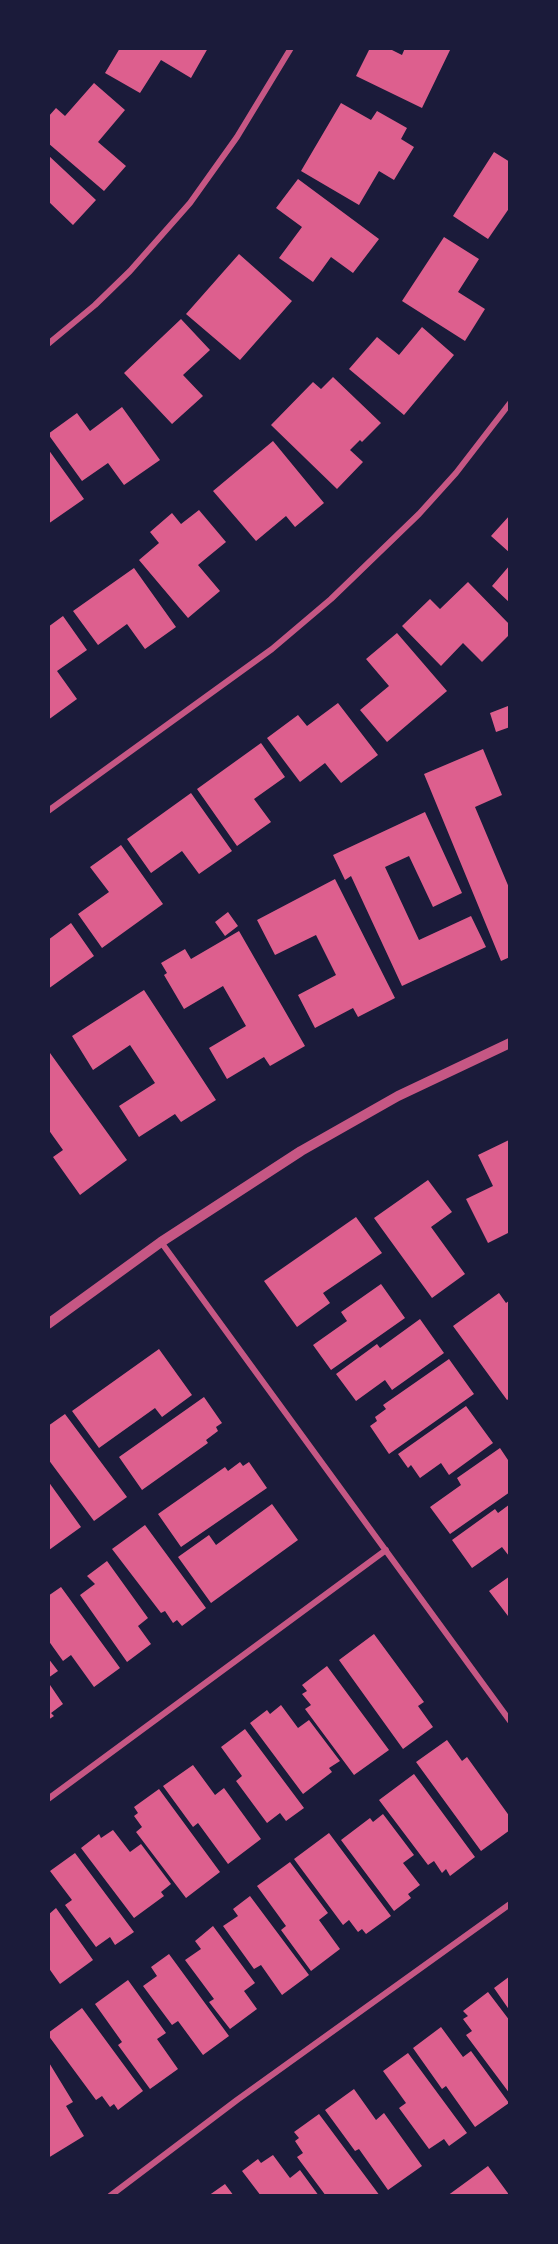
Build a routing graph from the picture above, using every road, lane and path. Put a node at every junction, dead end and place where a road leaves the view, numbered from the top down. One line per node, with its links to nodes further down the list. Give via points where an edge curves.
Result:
1 (291, 48): 2 (street, via 237,137 190,203 130,271)
2 (48, 344)
3 (510, 403): 4 (street, via 419,514 331,599 272,649)
4 (48, 811)
5 (510, 1043): 6 (street, via 398,1096 301,1150)
6 (161, 1242): 7 (street); 8 (street)
7 (48, 1324)
8 (386, 1550): 9 (street); 10 (street)
9 (510, 1721)
10 (48, 1798)
11 (510, 1904): 12 (street)
12 (110, 2196)

